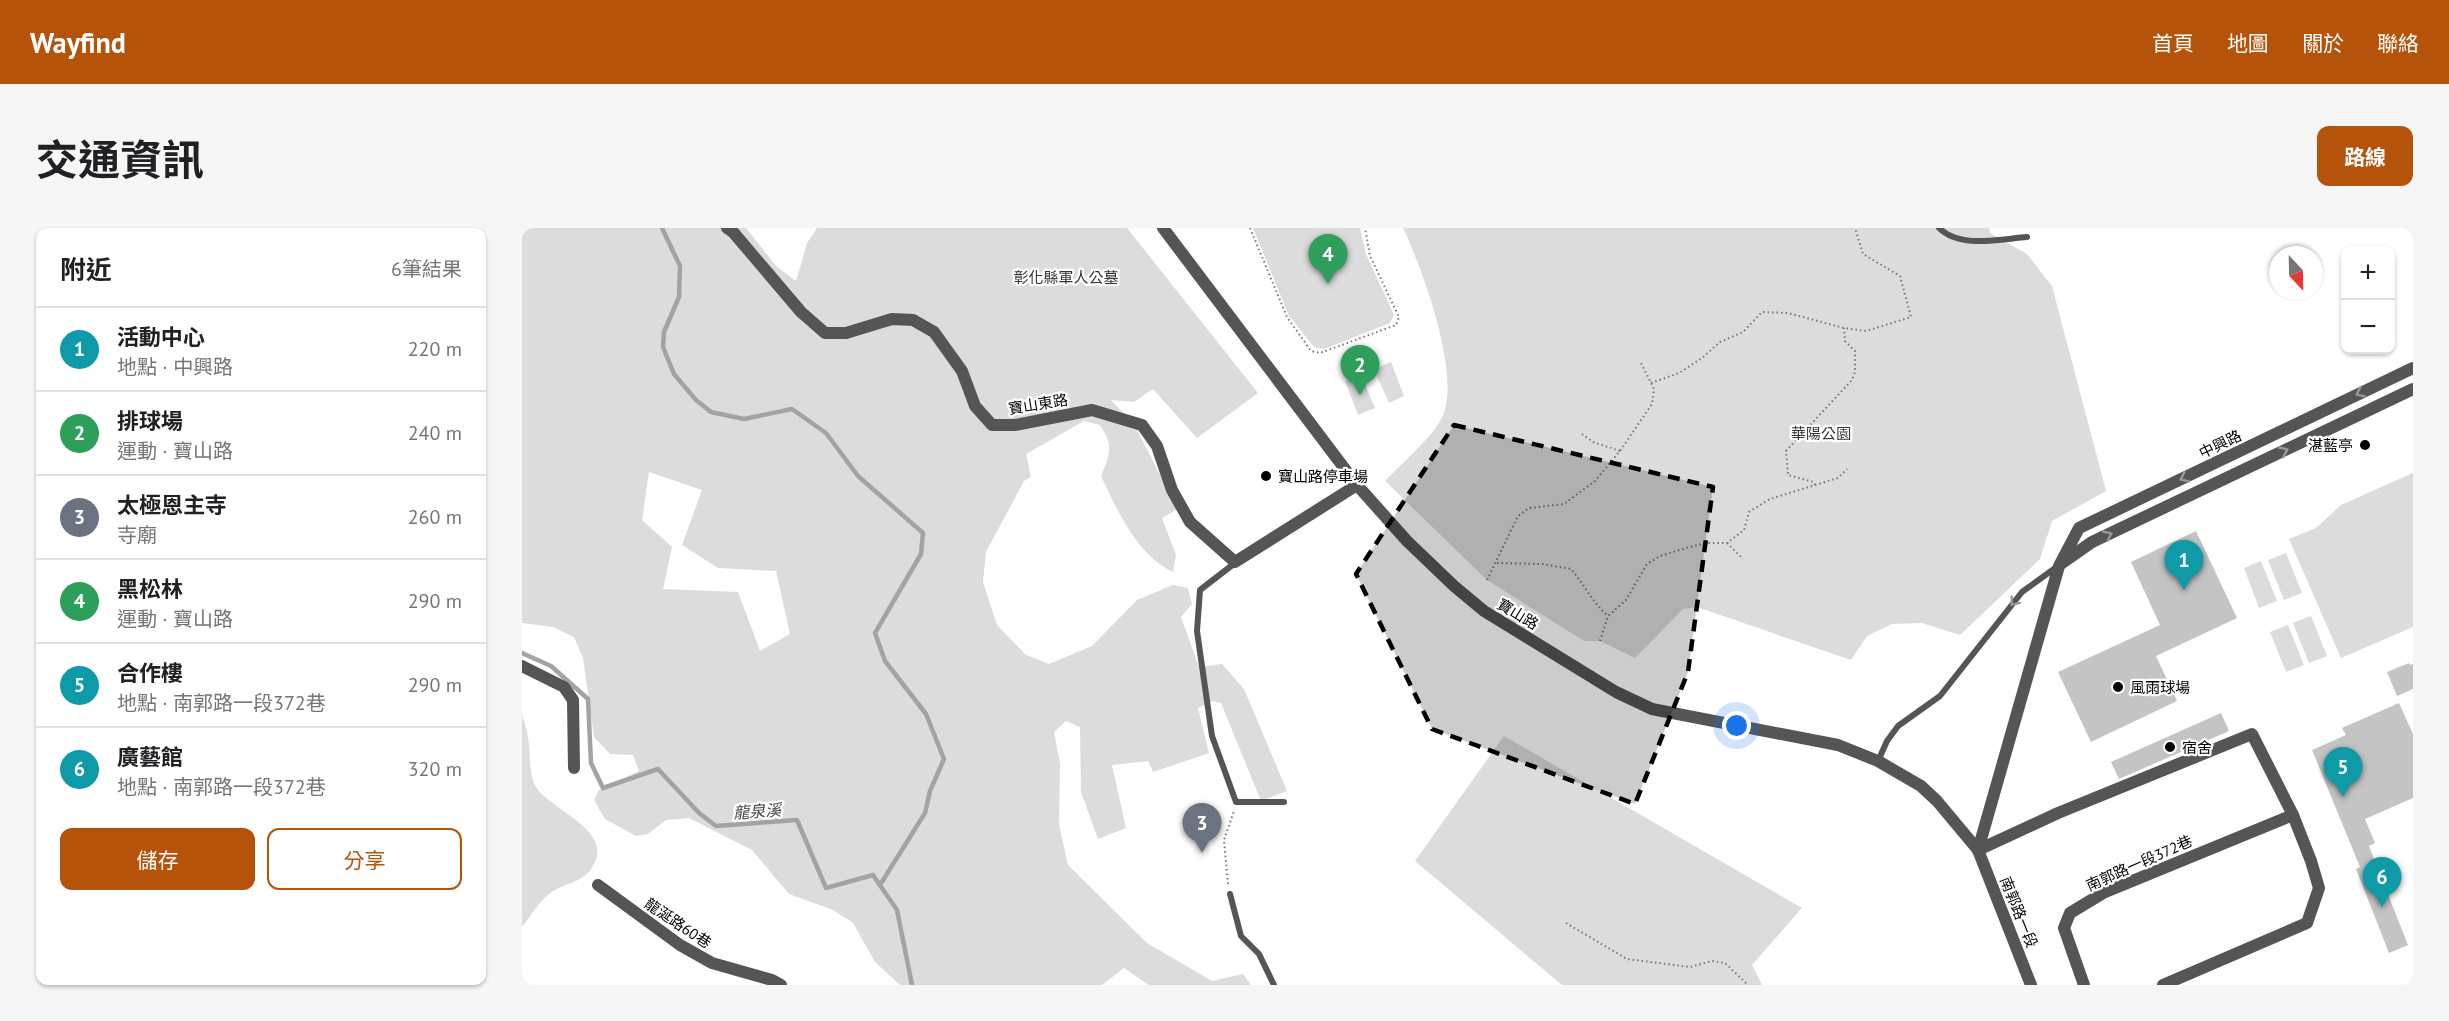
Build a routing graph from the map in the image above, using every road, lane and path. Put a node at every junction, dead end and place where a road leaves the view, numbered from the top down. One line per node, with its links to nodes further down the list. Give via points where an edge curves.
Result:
1 (727, 228): 20 (street, 寶山東路, via 801,312 825,333 846,333 892,319 913,320 934,332 962,371 975,406 992,425 1015,425 1092,410 1142,425 1157,446 1172,490 1190,522)
2 (1163, 228): 16 (street, 寶山路)
3 (1250, 228): 4 (path, via 1287,317 1311,351 1320,353 1396,325 1399,317 1370,256)
4 (1365, 228)
5 (1855, 228): 8 (path, via 1863,254 1900,276 1911,317 1866,331)
6 (1939, 228): 7 (lane, via 1953,237 1979,241)
7 (2027, 237)
8 (1844, 328): 11 (path, via 1788,313 1762,312 1743,332 1720,342 1679,373); 17 (path, via 1845,341 1855,351 1856,372 1786,451 1788,474)
9 (1641, 363): 11 (path)
10 (2413, 368): 22 (street, 中興路, one-way to 22, via 2079,528)
11 (1651, 383): 14 (path, via 1652,404)
12 (2413, 389): 22 (street, one-way to 12, via 2092,542)
13 (1582, 434): 14 (path)
14 (1620, 451): 21 (path, via 1595,481 1564,504 1529,508 1518,516)
15 (1847, 468): 17 (path, via 1838,478)
16 (1357, 485): 20 (street); 27 (street, 寶山路, via 1407,541 1484,611 1616,692 1652,709 1838,746)
17 (1816, 486): 18 (path, via 1770,499 1749,512 1744,530)
18 (1727, 543): 19 (path); 24 (path, via 1706,543 1660,556 1647,564 1626,600)
19 (1743, 559)
20 (1235, 562): 29 (lane, via 1200,590 1197,631 1212,736)
21 (1497, 563): 23 (path); 24 (path, via 1571,569)
22 (2058, 566): 27 (lane, one-way to 27, via 2022,592 1940,696 1898,726); 32 (street, 中興路)
23 (1487, 580)
24 (1608, 616): 25 (path)
25 (1600, 641)
26 (522, 666): 28 (street, via 564,687 573,700)
27 (1878, 761): 32 (street, 寶山路, via 1921,786)
28 (574, 768)
29 (1236, 802): 30 (lane); 34 (path, via 1224,840)
30 (1284, 802)
31 (2293, 815): 32 (street, via 2252,734); 40 (street, 南郭路一段372巷, via 2103,893 2070,913 2064,928); 41 (street, via 2319,888 2307,923)
32 (1978, 850): 39 (street, 南郭路一段)
33 (598, 885): 36 (street, 龍涎路60巷, via 680,945 712,963)
34 (1230, 894): 37 (lane, via 1241,936 1259,954)
35 (1566, 923): 38 (path, via 1627,959 1690,967 1712,961 1725,963)
36 (781, 985)
37 (1274, 985)
38 (1748, 985)
39 (2031, 985)
40 (2084, 985)
41 (2163, 985)

